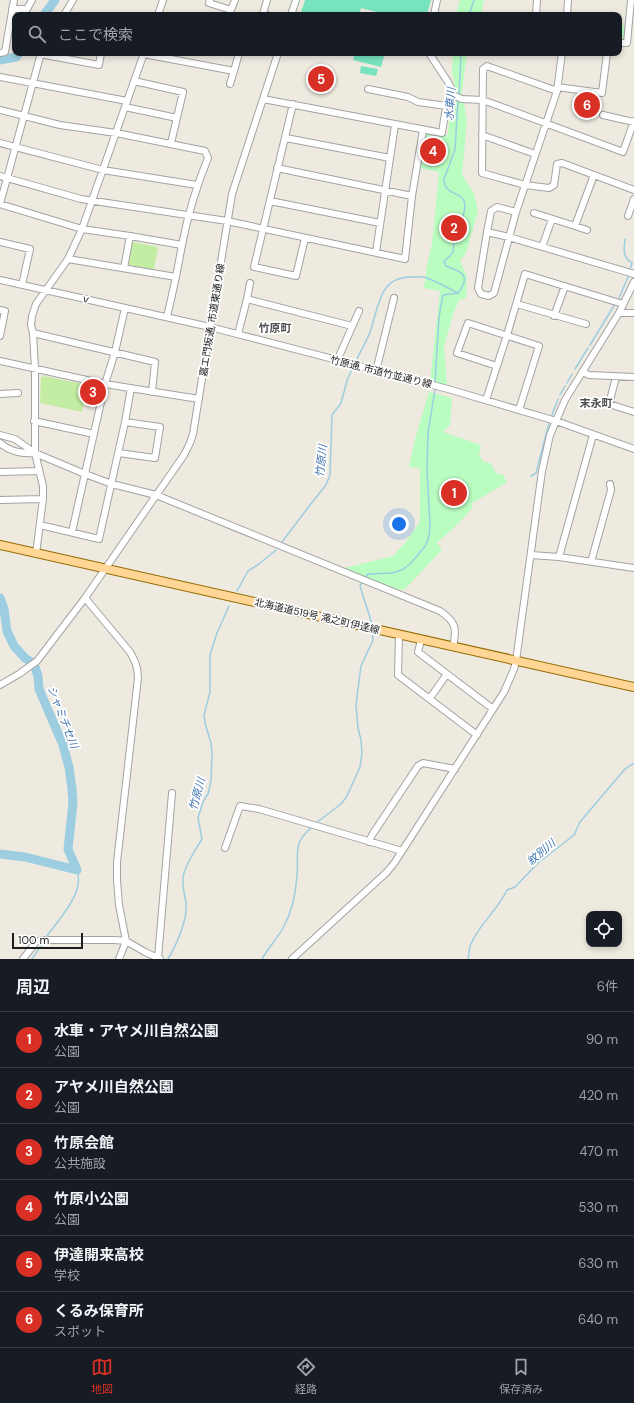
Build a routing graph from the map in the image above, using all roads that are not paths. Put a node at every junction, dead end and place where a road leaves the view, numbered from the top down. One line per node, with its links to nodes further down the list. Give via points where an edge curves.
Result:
1 (14, 0): 13 (street)
2 (32, 0): 13 (street, via 27,9)
3 (73, 0): 14 (street)
4 (163, 0): 15 (street)
5 (210, 0): 6 (street, via 209,3 232,10)
6 (235, 0)
7 (267, 0): 16 (street)
8 (296, 0): 17 (street)
9 (437, 0): 18 (street)
10 (537, 0): 19 (street)
11 (568, 0): 20 (street)
12 (631, 0): 22 (street)
13 (12, 9): 24 (street, via 5,52)
14 (66, 12)
15 (159, 12)
16 (264, 12)
17 (292, 12)
18 (435, 12)
19 (536, 12)
20 (567, 12)
21 (622, 43): 22 (street)
22 (627, 43): 23 (street)
23 (634, 44)
24 (0, 53)
25 (40, 56): 38 (street)
26 (56, 56): 27 (street, via 99,65)
27 (100, 56)
28 (143, 56): 37 (street)
29 (159, 56): 35 (street)
30 (238, 56): 35 (street)
31 (277, 56): 43 (street, 嘉エ門坂通, 市道東通り線)
32 (431, 56): 42 (street)
33 (562, 56): 41 (street)
34 (607, 56): 41 (street, via 602,93)
35 (234, 71): 39 (street)
36 (0, 77): 38 (street)
37 (134, 81): 45 (street); 51 (street, via 183,92)
38 (33, 83): 45 (street); 49 (street)
39 (230, 84)
40 (368, 89): 47 (street, via 408,97 418,102)
41 (557, 89): 44 (street, via 487,66 483,69); 53 (street)
42 (456, 96): 44 (street); 47 (street)
43 (263, 98): 46 (street); 83 (street, 嘉エ門坂通, 市道東通り線, via 232,194)
44 (482, 100): 53 (street); 57 (street)
45 (126, 104): 51 (street); 56 (street)
46 (293, 104): 54 (street); 58 (street)
47 (447, 106): 55 (street, via 442,133)
48 (0, 110): 49 (street)
49 (24, 116): 56 (street, via 60,125); 61 (street)
50 (604, 116): 52 (street)
51 (177, 118): 60 (street)
52 (634, 122): 53 (street, via 623,152)
53 (546, 123): 62 (street)
54 (395, 125): 55 (street); 63 (street)
55 (423, 130): 73 (street)
56 (116, 133): 60 (street); 65 (street)
57 (482, 135): 62 (street); 70 (street, via 482,173)
58 (286, 138): 63 (street); 64 (street)
59 (0, 143): 61 (street)
60 (171, 144): 69 (street, via 205,152 208,158)
61 (16, 147): 65 (street); 68 (street)
62 (535, 154): 70 (street)
63 (390, 158): 71 (street)
64 (278, 168): 71 (street); 76 (street)
65 (103, 170): 69 (street); 75 (street)
66 (594, 175): 70 (street, via 562,163 557,164 554,185 549,188); 72 (street); 85 (street)
67 (0, 176): 68 (street)
68 (7, 178): 75 (street, via 81,199); 77 (street)
69 (197, 185): 80 (street)
70 (525, 185): 78 (street)
71 (385, 190): 73 (street); 84 (street)
72 (634, 190)
73 (412, 196): 96 (street, via 405,259)
74 (634, 199): 81 (street)
75 (93, 200): 80 (street); 86 (street)
76 (270, 201): 84 (street); 87 (street)
77 (0, 204): 86 (street)
78 (516, 212): 89 (street, via 497,208 492,211); 91 (street)
79 (534, 214): 82 (street)
80 (188, 216): 83 (street); 94 (street)
81 (628, 216)
82 (552, 219): 85 (street); 95 (street)
83 (227, 222): 87 (street); 120 (street, 嘉エ門坂通, 市道東通り線)
84 (380, 223): 96 (street)
85 (575, 226): 88 (street)
86 (82, 229): 90 (street); 97 (street)
87 (264, 229): 92 (street); 92 (street, via 254,267 296,276)
88 (587, 230)
89 (487, 232): 91 (street); 91 (street, via 478,288 481,294 489,296 494,293)
90 (130, 236): 94 (street); 98 (street)
91 (509, 237): 95 (street)
92 (305, 238): 96 (street)
93 (0, 242): 104 (street, via 30,249)
94 (182, 245): 100 (street)
95 (542, 247): 99 (street)
96 (376, 252)
97 (68, 258): 98 (street); 106 (street)
98 (124, 268): 100 (street)
99 (634, 274)
100 (176, 277): 117 (street)
101 (0, 280): 104 (street)
102 (634, 282): 110 (street)
103 (250, 283): 108 (street)
104 (22, 285): 106 (street)
105 (565, 286): 109 (street, via 525,274); 110 (street); 116 (street)
106 (46, 290): 111 (street, ｖ); 121 (street, via 36,304 32,316)
107 (394, 298): 130 (street)
108 (247, 300): 119 (street); 122 (street)
109 (516, 304): 116 (street); 123 (street)
110 (623, 304): 114 (street)
111 (125, 308): 117 (street, 竹原通, 市道竹並通り線); 125 (street)
112 (0, 310): 124 (street, via 5,311)
113 (359, 311): 119 (street)
114 (619, 313): 115 (street); 131 (street)
115 (634, 313)
116 (554, 316): 118 (street)
117 (167, 317): 120 (street, 竹原通, 市道竹並通り線)
118 (586, 324)
119 (352, 326): 127 (street)
120 (210, 327): 122 (street, 竹原通, 市道竹並通り線); 139 (street, 嘉エ門坂通, 市道東通り線)
121 (33, 333): 125 (street); 129 (street)
122 (238, 334): 127 (street, 竹原通, 市道竹並通り線)
123 (507, 335): 128 (street); 128 (street, via 468,323 457,353); 141 (street, via 539,346)
124 (0, 336)
125 (115, 352): 134 (street); 136 (street, via 155,362)
126 (0, 361): 129 (street)
127 (337, 361): 130 (street, 竹原通, 市道竹並通り線)
128 (497, 366): 140 (street)
129 (35, 369): 134 (street); 143 (street)
130 (376, 371): 140 (street, 竹原通, 市道竹並通り線)
131 (582, 372): 132 (street); 144 (street)
132 (616, 377): 133 (street); 142 (street, via 609,404)
133 (634, 377)
134 (105, 384): 135 (street); 146 (street)
135 (131, 388): 136 (street); 145 (street)
136 (152, 392): 139 (street)
137 (18, 393): 138 (street)
138 (0, 394)
139 (199, 399): 158 (street, 嘉エ門坂通, 市道東通り線, via 190,443)
140 (486, 400): 141 (street, 竹原通, 市道竹並通り線)
141 (519, 410): 144 (street, 竹原通, 市道竹並通り線)
142 (634, 412)
143 (34, 421): 146 (street); 151 (street)
144 (556, 421): 148 (street, 竹原通, 市道竹並通り線); 165 (street, via 545,459)
145 (125, 422): 152 (street); 152 (street, via 160,427 155,458)
146 (94, 434): 155 (street)
147 (0, 435): 151 (street, via 15,439)
148 (593, 435): 150 (street, 竹原通, 市道竹並通り線); 166 (street)
149 (0, 443): 151 (street, via 18,452)
150 (634, 449)
151 (35, 453): 153 (street); 155 (street)
152 (119, 453): 156 (street)
153 (39, 471): 154 (street); 159 (street)
154 (0, 472)
155 (85, 474): 156 (street); 162 (street)
156 (112, 484): 158 (street); 162 (street, via 99,539)
157 (610, 484): 167 (street, via 612,490)
158 (156, 495): 169 (street, 嘉エ門坂通, 市道東通り線); 173 (street, via 440,611 449,617 455,627)
159 (43, 499): 160 (street); 161 (street)
160 (0, 500)
161 (40, 525): 162 (street); 164 (street)
162 (72, 532)
163 (0, 545): 164 (main road, 北海道道519号 滝之町伊達線)
164 (36, 554): 169 (main road, 北海道道519号 滝之町伊達線)
165 (531, 555): 166 (street); 174 (street)
166 (559, 557): 167 (street)
167 (591, 562): 168 (street)
168 (634, 568)
169 (105, 569): 170 (street, 嘉エ門坂通, 市道東通り線); 171 (main road, 北海道道519号 滝之町伊達線)
170 (85, 598): 176 (street, 嘉エ門坂通, 市道東通り線, via 37,660); 186 (street, via 130,652 138,669 117,868 119,904)
171 (399, 635): 172 (main road, 北海道道519号 滝之町伊達線); 178 (street, via 398,675)
172 (421, 640): 173 (main road, 北海道道519号 滝之町伊達線); 175 (street, via 418,652)
173 (453, 647): 174 (main road, 北海道道519号 滝之町伊達線)
174 (516, 661): 177 (main road, 北海道道519号 滝之町伊達線); 179 (street)
175 (447, 674): 178 (street); 179 (street)
176 (0, 684)
177 (634, 687)
178 (430, 698): 180 (street)
179 (494, 709): 180 (street)
180 (477, 735): 181 (street)
181 (455, 769): 183 (street, via 423,764 418,766); 185 (street)
182 (172, 793): 188 (street)
183 (369, 842): 184 (street, via 240,806); 185 (street)
184 (225, 848)
185 (402, 851): 191 (street, via 386,872)
186 (126, 941): 187 (street); 189 (street, via 42,940 32,946); 190 (street)
187 (144, 956): 188 (street)
188 (160, 958)
189 (23, 959)
190 (119, 959)
191 (292, 959)

